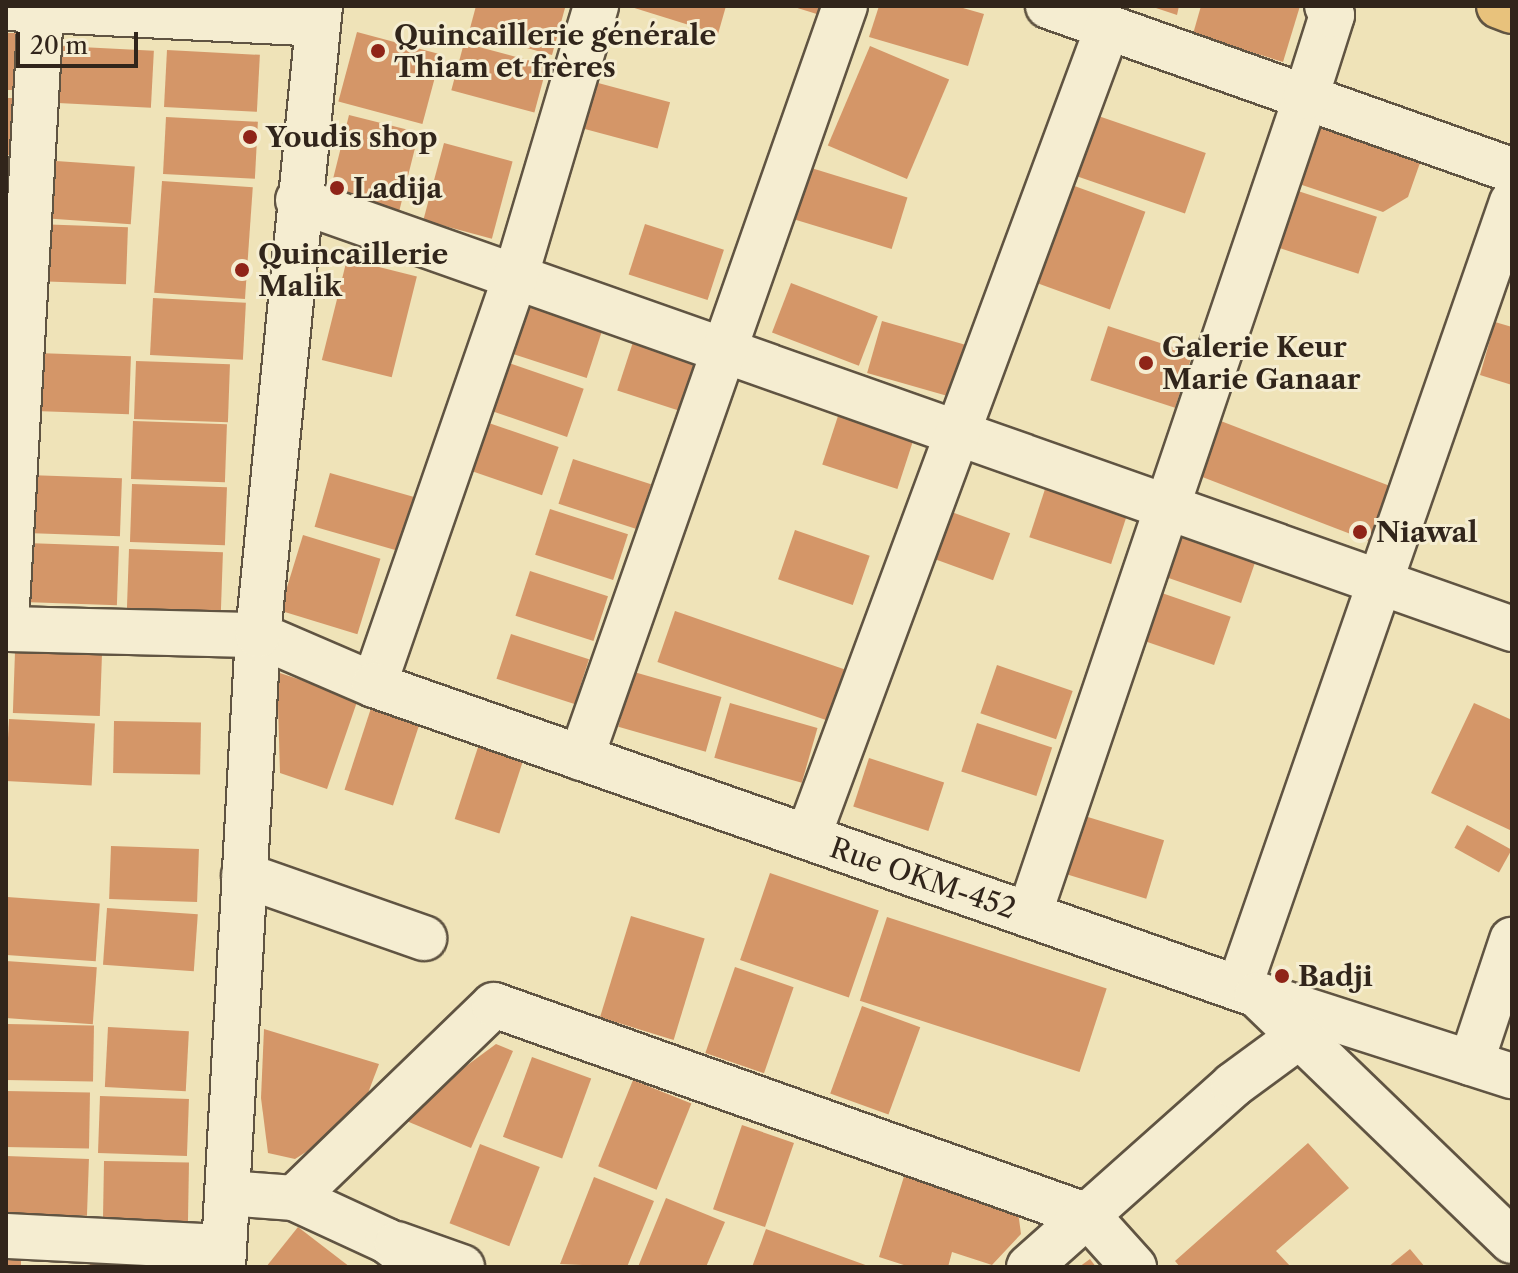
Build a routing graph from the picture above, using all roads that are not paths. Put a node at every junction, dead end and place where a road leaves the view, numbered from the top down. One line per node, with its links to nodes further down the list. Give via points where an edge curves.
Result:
1 (596, 6): 14 (street)
2 (845, 6): 15 (street)
3 (1048, 6): 9 (street)
4 (1327, 6): 10 (street, via 1332,15)
5 (1499, 6): 7 (highway)
6 (23, 9): 8 (street); 19 (street)
7 (1512, 11)
8 (319, 15): 12 (street)
9 (1107, 29): 10 (street); 16 (street)
10 (1306, 97): 11 (street); 17 (street)
11 (1512, 170)
12 (298, 200): 14 (street); 22 (street)
13 (1512, 202): 18 (street)
14 (515, 278): 15 (street); 23 (street)
15 (723, 352): 16 (street); 24 (street)
16 (958, 434): 17 (street); 25 (street)
17 (1167, 507): 18 (street); 27 (street)
18 (1380, 582): 21 (street); 30 (street)
19 (6, 623)
20 (6, 629): 22 (street)
21 (1512, 629)
22 (258, 635): 23 (street, Rue OKM-452); 26 (street)
23 (374, 685): 24 (street, Rue OKM-452)
24 (581, 758): 25 (street, Rue OKM-452)
25 (808, 837): 27 (street, Rue OKM-452)
26 (244, 875): 28 (street); 34 (street)
27 (1029, 915): 30 (street, Rue OKM-452)
28 (424, 938)
29 (1512, 940): 32 (street)
30 (1248, 991): 31 (street, Rue OKM-452); 32 (street)
31 (1297, 1038): 36 (street, via 1233,1085); 39 (street, Rue OKM-452)
32 (1471, 1063): 33 (street)
33 (1512, 1076)
34 (227, 1193): 35 (street); 40 (street)
35 (294, 1198): 36 (street, via 494,1005); 38 (street)
36 (1088, 1216): 43 (street); 44 (street)
37 (6, 1236): 40 (street)
38 (387, 1241): 41 (street); 42 (street)
39 (1512, 1241)
40 (223, 1257)
41 (421, 1267)
42 (462, 1267)
43 (1029, 1267)
44 (1134, 1267)

